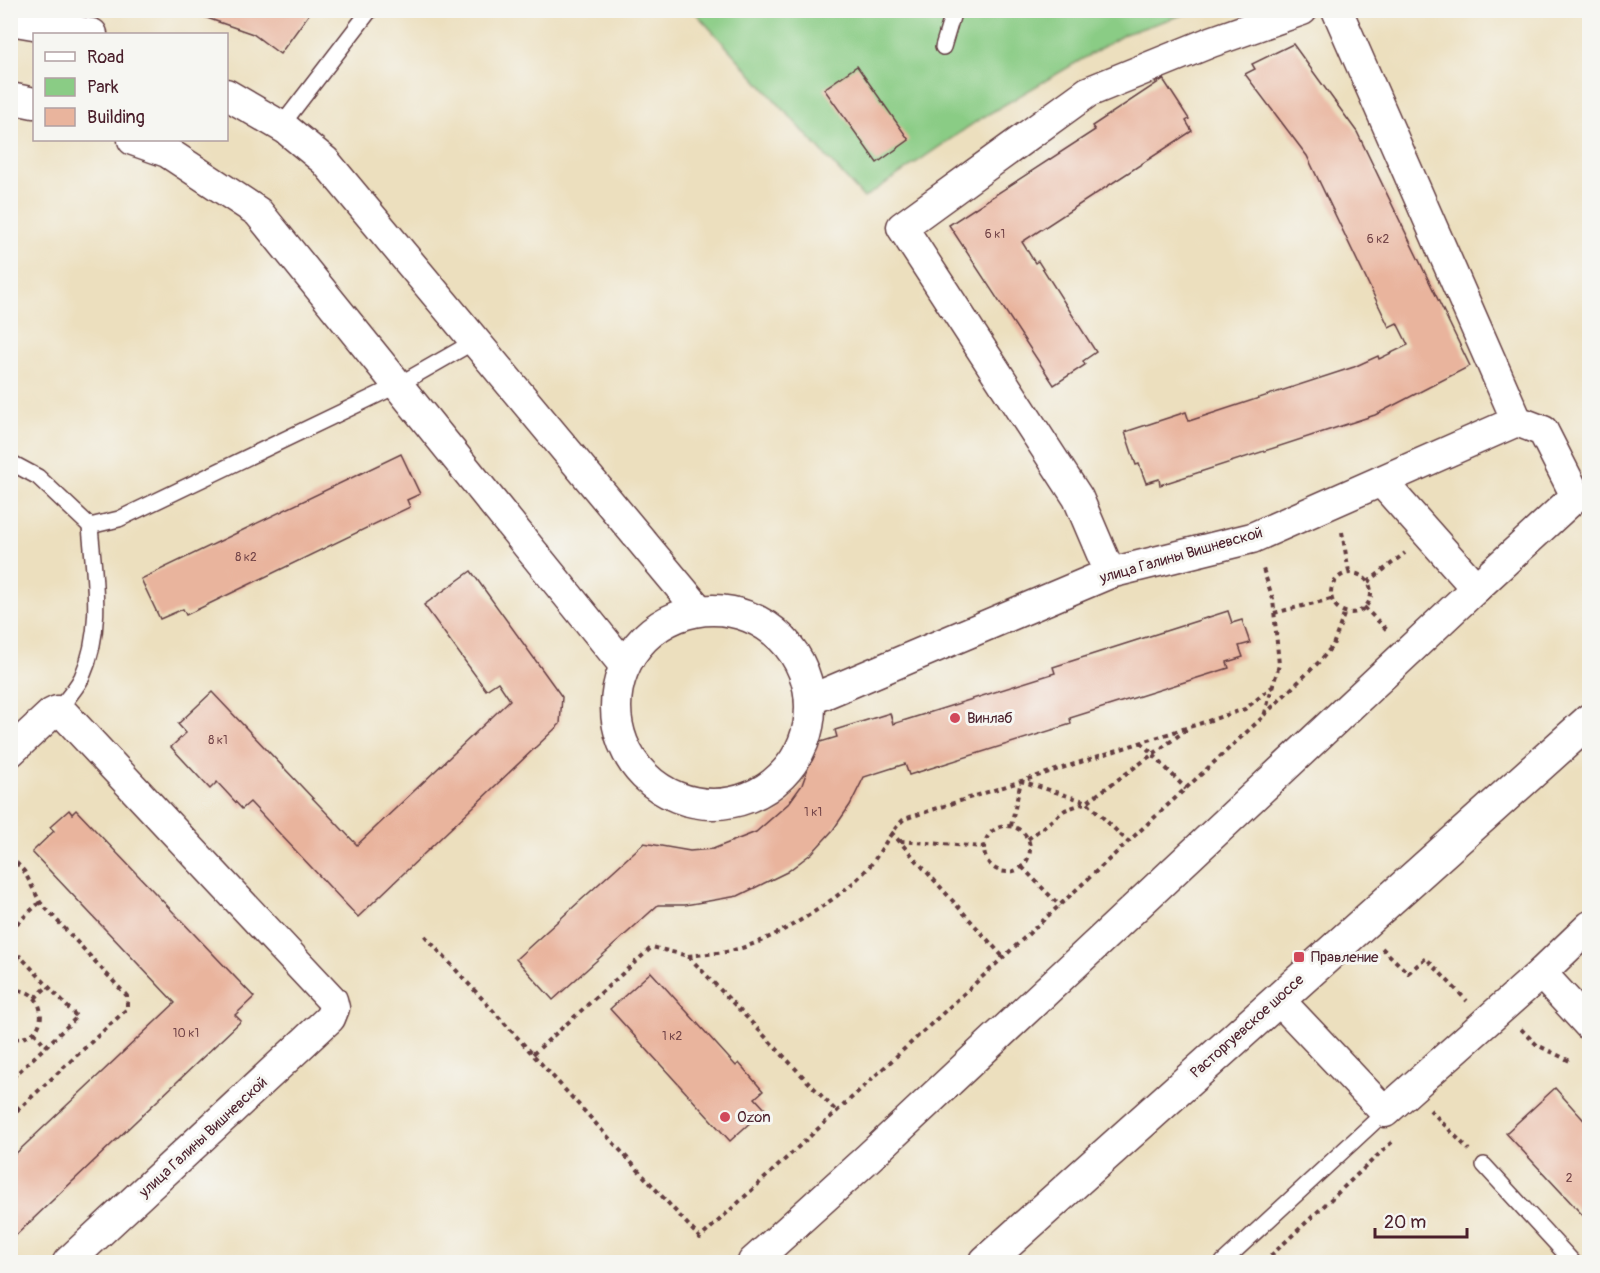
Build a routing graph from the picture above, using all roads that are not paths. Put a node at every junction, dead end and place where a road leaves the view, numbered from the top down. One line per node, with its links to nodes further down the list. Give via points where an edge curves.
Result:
1 (370, 10): 11 (lane)
2 (954, 10): 7 (lane)
3 (1302, 10): 19 (street, via 1088,92 902,227 1078,498)
4 (1337, 10): 15 (street)
5 (10, 20): 6 (street)
6 (86, 33)
7 (944, 47)
8 (228, 95): 11 (street)
9 (10, 98): 10 (street)
10 (33, 102)
11 (280, 126): 13 (street, via 325,161)
12 (136, 141): 14 (street, via 167,152 258,212)
13 (475, 341): 14 (lane); 21 (street)
14 (398, 385): 18 (lane, via 119,519); 22 (street)
15 (1517, 421): 17 (street, улица Галины Вишневской); 20 (street, via 1543,431 1576,496)
16 (10, 462): 18 (lane, via 38,477)
17 (1381, 481): 19 (street, улица Галины Вишневской, via 1252,538); 20 (street)
18 (90, 525): 24 (lane, via 96,600 94,642 81,679)
19 (1110, 573): 23 (street, улица Галины Вишневской)
20 (1476, 588): 34 (street)
21 (699, 610): 22 (street, via 668,619 643,638); 23 (street, via 731,610 751,617 786,641 803,668)
22 (624, 665): 23 (street, via 616,696 617,729 630,759 651,783 680,799 712,805 744,800 772,784 799,751 807,732)
23 (810, 700)
24 (57, 711): 26 (street); 33 (street, улица Галины Вишневской, via 64,714 332,1000 334,1008 330,1018)
25 (1587, 724): 29 (main road, Расторгуевское шоссе)
26 (10, 752)
27 (1590, 926): 28 (street)
28 (1541, 974): 30 (street); 31 (street)
29 (1278, 999): 31 (street); 35 (main road, Расторгуевское шоссе)
30 (1590, 1026)
31 (1385, 1112): 36 (lane)
32 (1484, 1165): 37 (lane)
33 (84, 1257)
34 (753, 1263)
35 (986, 1263)
36 (1223, 1263)
37 (1573, 1263)

